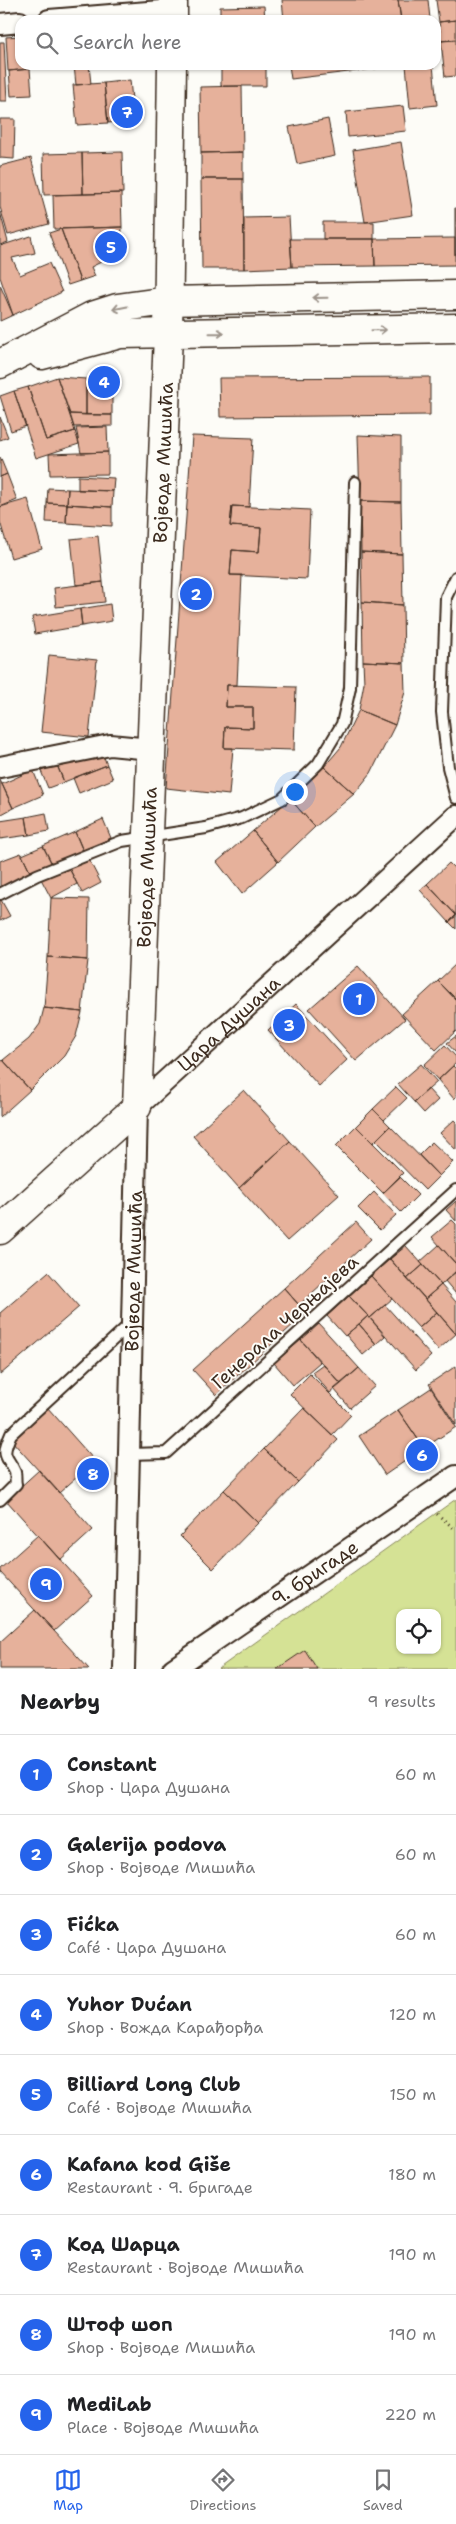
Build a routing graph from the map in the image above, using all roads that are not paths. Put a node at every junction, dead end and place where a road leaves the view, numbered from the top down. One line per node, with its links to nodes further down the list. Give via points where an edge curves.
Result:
1 (173, 10): 2 (street)
2 (111, 15)
3 (15, 22): 4 (street)
4 (0, 24)
5 (172, 70): 7 (street, Војводе Мишића)
6 (456, 295): 7 (street, one-way to 7)
7 (168, 300): 9 (street, Војводе Мишића); 10 (street, one-way to 10, via 116,308 92,316)
8 (456, 328): 9 (street, one-way to 8)
9 (168, 334): 10 (street, via 120,334); 13 (street, Војводе Мишића)
10 (0, 366)
11 (355, 482): 17 (lane, via 350,688 342,724 318,764 282,799 242,818 206,828)
12 (456, 578): 15 (lane, via 446,596 442,712 448,767)
13 (151, 749): 14 (street, via 110,745); 17 (street, Војводе Мишића)
14 (0, 767)
15 (456, 798)
16 (456, 816): 19 (street, Цара Душана)
17 (148, 837): 18 (lane, via 122,841 37,875); 19 (street, Војводе Мишића)
18 (0, 894)
19 (137, 1106): 21 (street, Цара Душана); 22 (street, Војводе Мишића)
20 (456, 1190): 23 (lane, Генерала Черњајева, via 166,1453)
21 (0, 1230)
22 (131, 1322): 23 (street, Војводе Мишића); 25 (lane, via 2,1445 3,1458 15,1472 16,1484)
23 (128, 1454): 26 (street, Војводе Мишића)
24 (456, 1476): 27 (street, 9. бригаде)
25 (0, 1500)
26 (124, 1669)
27 (173, 1669)

